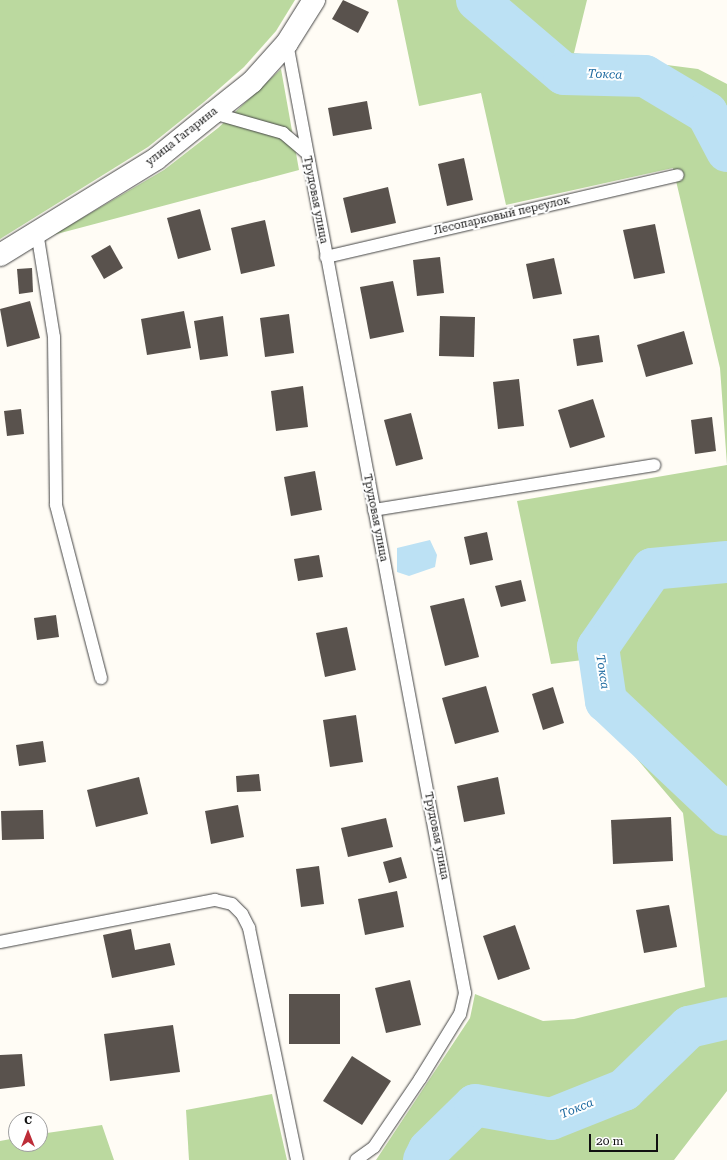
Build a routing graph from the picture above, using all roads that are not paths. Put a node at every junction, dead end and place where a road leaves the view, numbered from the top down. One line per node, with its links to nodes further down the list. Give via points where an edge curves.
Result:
1 (314, 0): 2 (street, улица Гагарина)
2 (287, 43): 3 (street, улица Гагарина, via 252,82); 4 (lane, Трудовая улица)
3 (213, 113): 4 (lane, via 283,133); 6 (street, улица Гагарина, via 156,159)
4 (306, 152): 8 (lane, Трудовая улица)
5 (678, 175): 8 (lane, Лесопарковый переулок)
6 (36, 232): 7 (street, улица Гагарина); 11 (lane, via 54,337 56,505)
7 (0, 255)
8 (326, 257): 10 (lane, Трудовая улица)
9 (654, 466): 10 (lane)
10 (374, 510): 14 (lane, Трудовая улица, via 465,993 460,1014 420,1079 374,1147)
11 (101, 678)
12 (0, 942): 13 (lane, via 215,900 232,904 242,914 248,928)
13 (297, 1160)
14 (356, 1160)

